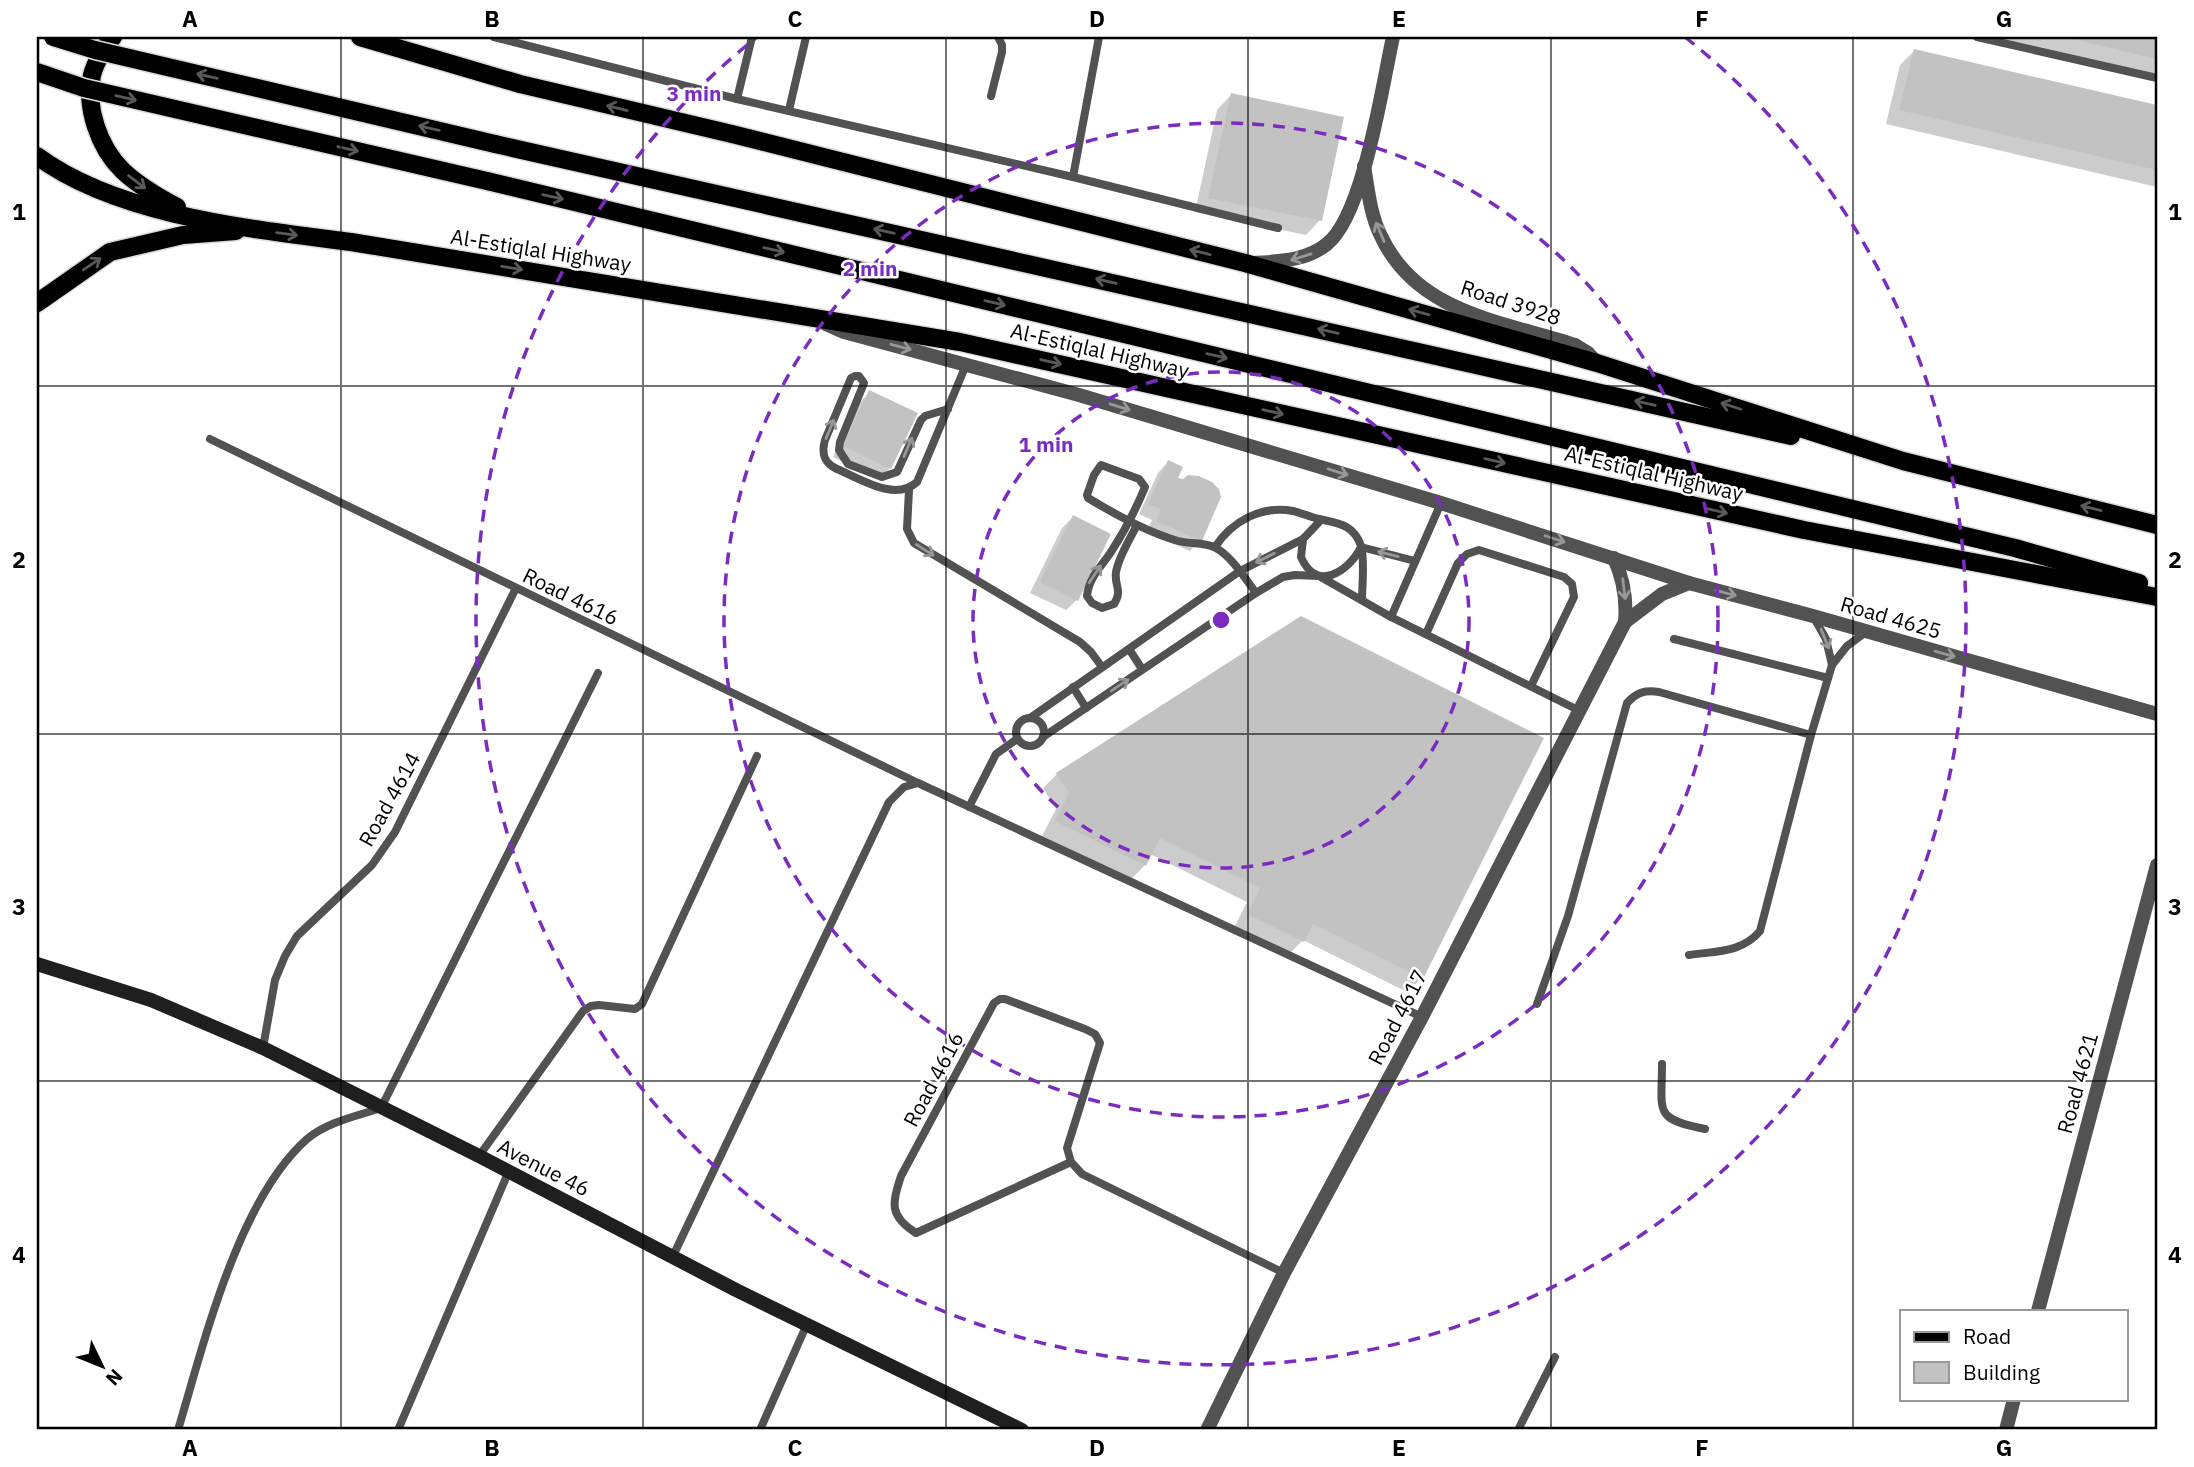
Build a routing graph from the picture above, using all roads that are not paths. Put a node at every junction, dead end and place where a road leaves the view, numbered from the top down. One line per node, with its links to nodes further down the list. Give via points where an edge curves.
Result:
1 (53, 37): 29 (main road, one-way to 1, bridge, via 495,144)
2 (113, 37): 19 (main road, one-way to 19, via 92,74 96,126 107,150 141,186)
3 (360, 37): 22 (main road, one-way to 3, via 520,84)
4 (494, 37): 14 (lane)
5 (752, 37): 14 (lane)
6 (806, 37): 15 (lane)
7 (998, 37): 13 (lane, via 1002,52)
8 (1099, 37): 18 (lane)
9 (1393, 37): 17 (street, Road 3928)
10 (1977, 37): 12 (lane)
11 (37, 72): 44 (main road, one-way to 44, bridge, via 84,88 2015,548)
12 (2157, 78)
13 (991, 96)
14 (737, 99): 15 (lane)
15 (789, 110): 18 (lane)
16 (37, 156): 19 (main road, Al-Estiqlal Highway, via 103,193)
17 (1364, 166): 22 (street, Road 3928, one-way to 22, via 1348,217 1326,245 1294,260); 25 (street, Road 3928, one-way to 17, via 1576,345 1464,312 1419,286 1392,257 1380,233)
18 (1073, 177): 20 (lane)
19 (196, 217): 21 (main road, Al-Estiqlal Highway)
20 (1278, 228)
21 (257, 230): 23 (main road, one-way to 21, via 110,252 183,235); 24 (main road, Al-Estiqlal Highway, one-way to 24)
22 (1245, 263): 25 (main road, one-way to 22)
23 (37, 303)
24 (813, 317): 26 (street, Road 4625, one-way to 26, via 844,332); 46 (main road, Al-Estiqlal Highway, one-way to 46, via 960,342 1804,530)
25 (1597, 363): 29 (main road, one-way to 25)
26 (966, 365): 27 (lane); 31 (street, Road 4625, one-way to 31)
27 (948, 409): 30 (lane, via 917,482); 30 (lane, one-way to 27, via 890,490 837,469 824,458 825,440 851,378 859,376 864,383 839,450 848,464 882,477 897,472 920,420)
28 (210, 439): 43 (lane, Road 4616)
29 (1903, 461): 34 (main road, one-way to 29)
30 (909, 490): 56 (lane, one-way to 56, via 906,529 915,543 1080,642)
31 (1441, 503): 38 (street, Road 4625, one-way to 38); 39 (lane)
32 (1321, 520): 35 (lane); 36 (lane, via 1293,511 1264,512 1235,524); 37 (lane, via 1342,524)
33 (1133, 522): 33 (lane, via 1144,482 1099,466 1088,498); 33 (lane, one-way to 33, via 1116,572 1118,597 1114,604 1102,608 1087,596 1088,585); 36 (lane, via 1181,542)
34 (2157, 525)
35 (1303, 539): 40 (lane, one-way to 40); 41 (lane, via 1300,557)
36 (1215, 547): 40 (lane)
37 (1362, 547): 39 (lane, one-way to 37); 41 (lane, via 1349,565); 47 (lane)
38 (1614, 558): 42 (street, Road 4625); 50 (street, Road 4617, one-way to 50, via 1623,577)
39 (1415, 561): 49 (lane)
40 (1240, 571): 45 (lane); 54 (lane)
41 (1319, 576): 45 (lane, via 1283,577); 47 (lane)
42 (1689, 583): 48 (street, Road 4625, one-way to 48); 50 (street, Road 4617, via 1662,594)
43 (516, 588): 70 (lane, Road 4616); 77 (lane, Road 4614, via 395,832 372,865 297,936 285,956 275,980)
44 (2157, 589)
45 (1256, 593): 57 (lane)
46 (2157, 597)
47 (1362, 600): 49 (lane)
48 (1813, 616): 51 (street, Road 4625); 55 (lane, one-way to 55, via 1826,639)
49 (1391, 617): 52 (lane)
50 (1625, 622): 63 (street, Road 4617)
51 (1866, 632): 55 (lane); 64 (street, Road 4625, one-way to 64)
52 (1426, 634): 61 (lane); 61 (lane, via 1458,563 1473,551 1564,577 1572,584 1574,597)
53 (1674, 639): 59 (lane)
54 (1129, 649): 56 (lane); 57 (lane)
55 (1832, 665): 59 (lane)
56 (1102, 667): 60 (lane)
57 (1142, 669): 62 (lane, one-way to 57)
58 (598, 673): 79 (lane)
59 (1828, 678): 66 (lane)
60 (1073, 687): 62 (lane); 65 (lane)
61 (1531, 687): 63 (lane)
62 (1086, 708): 67 (lane)
63 (1578, 710): 76 (street, Road 4617)
64 (2157, 714)
65 (1030, 718): 67 (lane, via 1043,726); 68 (lane, via 1018,724)
66 (1811, 734): 73 (lane, via 1759,931 1741,947); 75 (lane, via 1659,692 1636,694 1628,703 1568,916)
67 (1043, 737): 68 (lane, via 1033,746)
68 (1017, 738): 71 (lane, via 996,754)
69 (757, 755): 81 (lane, via 642,1004 635,1009 600,1005 583,1011)
70 (918, 783): 71 (lane, Road 4616); 84 (lane, via 904,787 889,802)
71 (969, 807): 76 (lane, Road 4616)
72 (2157, 865): 86 (street, Road 4621)
73 (1689, 955)
74 (37, 964): 77 (street, Avenue 46, via 151,1000)
75 (1537, 1004)
76 (1422, 1017): 85 (street, Road 4617)
77 (262, 1048): 79 (street, Avenue 46)
78 (1661, 1064): 80 (lane, via 1663,1110 1676,1123)
79 (381, 1108): 81 (street, Avenue 46); 90 (lane, via 334,1123 309,1138 282,1167 253,1215 216,1301)
80 (1705, 1129)
81 (479, 1156): 83 (street, Avenue 46)
82 (1071, 1162): 82 (lane, Road 4616, via 1067,1148 1100,1043 1095,1034 1000,999 901,1176 893,1201 900,1223 916,1233); 85 (lane, via 1082,1174)
83 (508, 1173): 84 (street, Avenue 46); 91 (lane)
84 (673, 1256): 87 (street, Avenue 46)
85 (1284, 1273): 94 (street, Road 4617)
86 (2038, 1310)
87 (807, 1324): 92 (lane); 93 (street, Avenue 46)
88 (1555, 1357): 95 (lane)
89 (2014, 1400): 96 (street)
90 (178, 1430)
91 (398, 1430)
92 (761, 1430)
93 (1022, 1430)
94 (1207, 1430)
95 (1518, 1430)
96 (2006, 1430)

